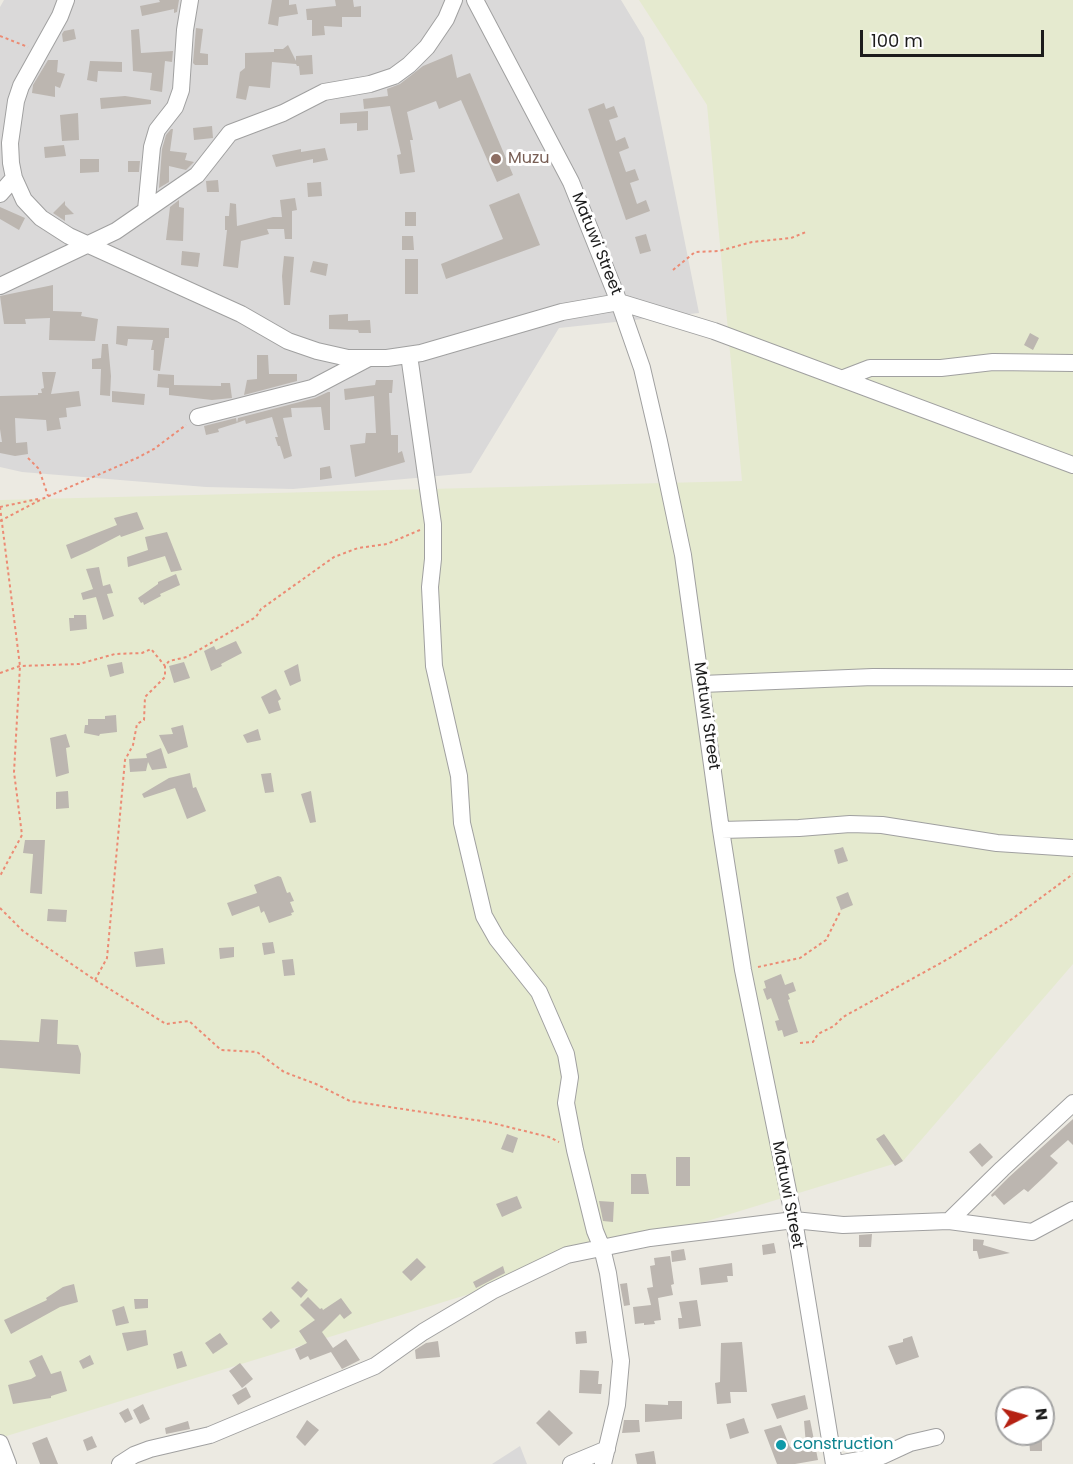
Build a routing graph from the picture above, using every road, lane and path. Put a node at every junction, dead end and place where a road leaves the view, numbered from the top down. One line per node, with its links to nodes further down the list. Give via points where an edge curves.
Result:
1 (66, 0): 6 (street)
2 (190, 0): 9 (street, via 181,90 175,107 157,130 152,147)
3 (454, 0): 9 (street, via 427,47 394,76 324,92 284,113 230,133 197,175)
4 (476, 0): 14 (street, Matuwi Street, via 571,182)
5 (0, 36): 6 (path)
6 (41, 52): 7 (street, via 16,101 10,143)
7 (14, 178): 8 (street); 11 (street, via 24,200 41,218)
8 (0, 194)
9 (146, 210): 11 (street)
10 (806, 232): 12 (path, via 791,238 695,252)
11 (89, 244): 13 (street); 16 (street, via 241,314 288,341 348,358)
12 (673, 270)
13 (0, 286)
14 (619, 302): 15 (street, via 562,312); 18 (street); 31 (street, Matuwi Street, via 642,368 659,441 683,555)
15 (410, 355): 16 (street); 26 (street)
16 (370, 358): 19 (street, via 312,388)
17 (1073, 363): 18 (street, via 870,368)
18 (844, 378): 21 (street)
19 (198, 417): 22 (path, via 137,458)
20 (28, 458): 22 (path, via 39,470)
21 (1073, 465)
22 (48, 496): 23 (path)
23 (42, 499): 24 (path); 25 (path)
24 (0, 507): 25 (path)
25 (1, 521): 27 (path)
26 (433, 524): 28 (path, via 387,544 358,548 334,557 261,609 256,617); 42 (street, via 430,587 434,666 459,776 462,822 484,916 539,992 566,1054 570,1077 566,1103)
27 (20, 666): 28 (path, via 79,664 151,649); 29 (path); 35 (path, via 14,772 22,835)
28 (165, 666): 39 (path, via 165,677 145,697 144,720 137,724 125,760 106,958)
29 (0, 673)
30 (1073, 678): 31 (street, via 873,677)
31 (702, 684): 32 (street, Matuwi Street)
32 (721, 830): 33 (street, via 882,825 997,843); 38 (street, Matuwi Street)
33 (1073, 848)
34 (1073, 874): 40 (path, via 948,959 843,1017 813,1042)
35 (0, 876)
36 (0, 908): 39 (path, via 23,931)
37 (841, 910): 38 (path, via 826,940 800,958)
38 (744, 970): 44 (street, Matuwi Street)
39 (95, 980): 42 (path, via 166,1024 189,1021 221,1050 257,1052 284,1072 350,1101 488,1122 549,1137)
40 (800, 1043)
41 (1073, 1103): 45 (street)
42 (575, 1150): 46 (street, via 595,1231)
43 (1073, 1210): 45 (street, via 1032,1233)
44 (794, 1220): 45 (street, via 843,1225); 46 (street, via 690,1232); 53 (street, Matuwi Street)
45 (949, 1221)
46 (603, 1248): 49 (street, via 621,1361 617,1405); 51 (street, via 567,1255 492,1291 375,1366 210,1435 150,1449)
47 (936, 1437): 53 (street, via 882,1456)
48 (0, 1443): 50 (street)
49 (605, 1456): 52 (street)
50 (8, 1464)
51 (120, 1464)
52 (570, 1464)
53 (835, 1464)

